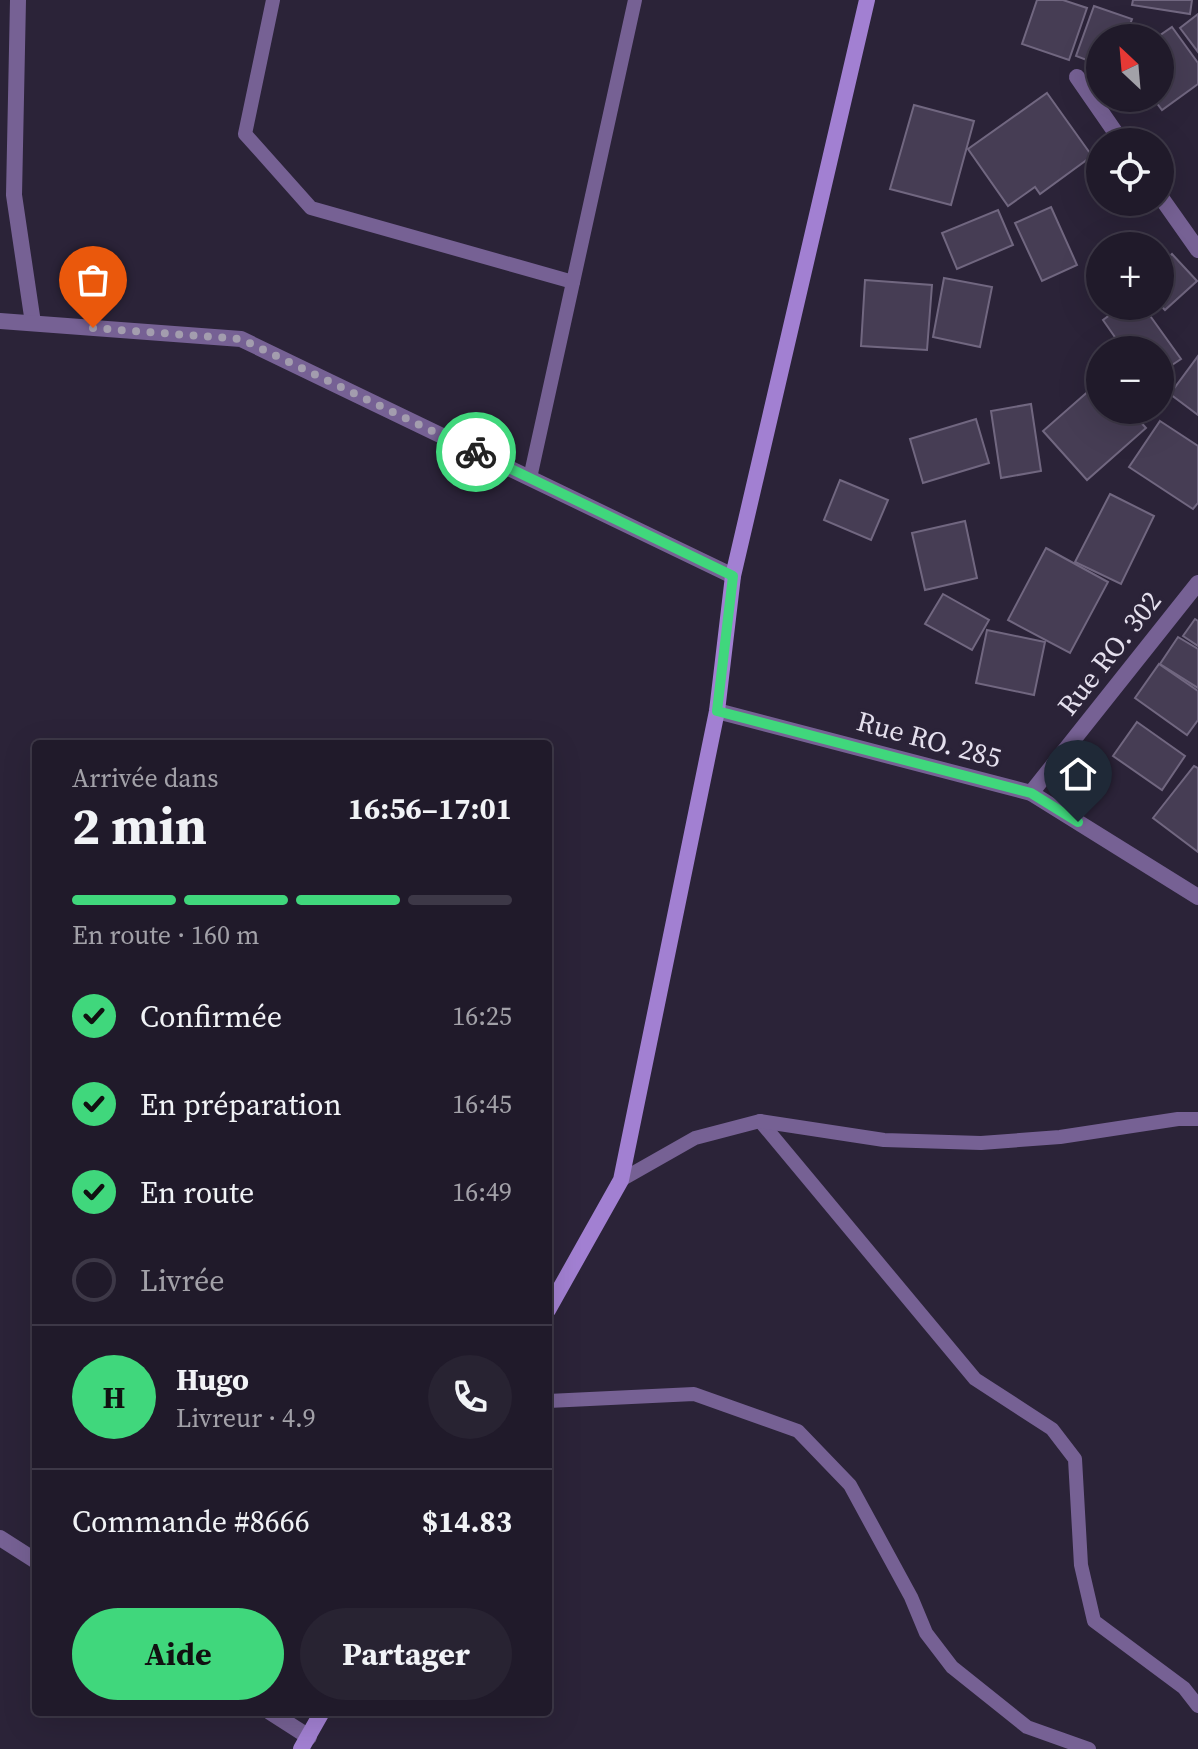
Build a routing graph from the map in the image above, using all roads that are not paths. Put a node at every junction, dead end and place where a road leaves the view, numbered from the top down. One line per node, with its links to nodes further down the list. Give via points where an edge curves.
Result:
1 (18, 0): 11 (street, via 14,195)
2 (273, 0): 9 (lane, via 245,134 311,208)
3 (635, 0): 9 (lane)
4 (867, 0): 13 (street)
5 (1077, 77): 6 (street)
6 (1112, 128)
7 (1174, 216): 8 (street)
8 (1198, 250)
9 (573, 282): 12 (lane)
10 (0, 321): 11 (street)
11 (33, 323): 12 (street, via 241,339)
12 (530, 478): 13 (street)
13 (733, 576): 15 (street)
14 (1198, 583): 16 (street, Rue RO. 302)
15 (717, 711): 16 (street, Rue RO. 285); 20 (street)
16 (1031, 793): 17 (street, Rue RO. 285)
17 (1197, 895)
18 (1198, 1119): 19 (lane, via 981,1143 884,1140)
19 (760, 1121): 20 (lane, via 695,1138); 25 (lane, via 975,1379 1052,1429 1075,1459 1081,1565 1094,1621 1184,1688)
20 (621, 1180): 21 (street)
21 (552, 1303)
22 (552, 1401): 29 (lane, via 694,1394 798,1431 850,1485 926,1633 952,1667 1027,1727)
23 (0, 1538): 24 (street)
24 (32, 1558)
25 (1198, 1706)
26 (275, 1716): 28 (street)
27 (320, 1716): 28 (street)
28 (305, 1743)
29 (1089, 1749)

